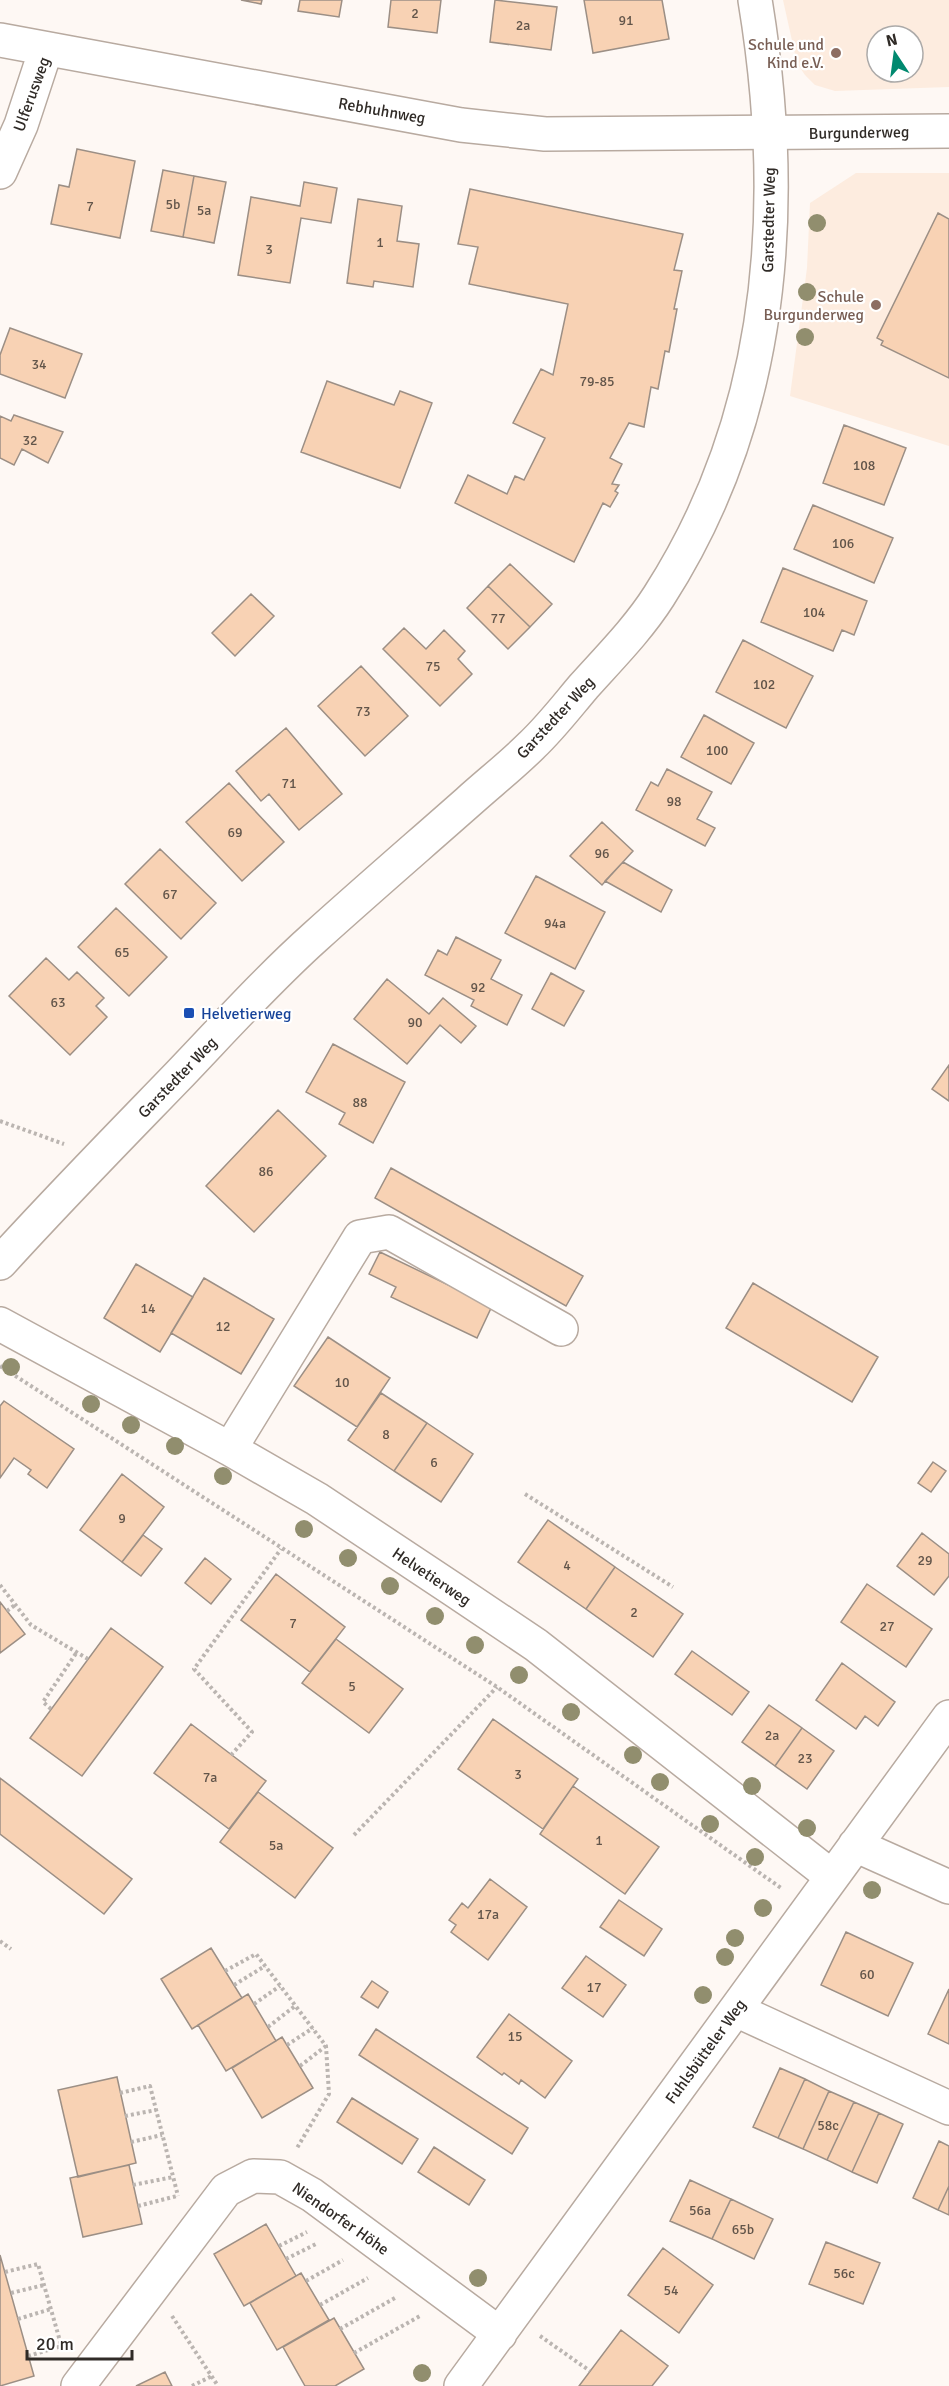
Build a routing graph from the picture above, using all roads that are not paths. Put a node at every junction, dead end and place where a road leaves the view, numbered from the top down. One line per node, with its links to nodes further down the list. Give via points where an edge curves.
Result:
1 (755, 0): 5 (street, Garstedter Weg)
2 (0, 40): 3 (street, Rebhuhnweg)
3 (46, 49): 5 (street, Rebhuhnweg, via 461,125 545,134); 6 (street, Ulferusweg, via 21,125)
4 (949, 131): 5 (street, Burgunderweg)
5 (769, 133): 7 (street, Garstedter Weg, via 768,268 753,372 712,498 657,599 629,637 533,744 311,941)
6 (0, 172)
7 (0, 1263)
8 (0, 1324): 10 (street, Helvetierweg)
9 (561, 1329): 10 (street, via 389,1232 360,1237)
10 (230, 1449): 13 (street, Helvetierweg, via 317,1500 536,1645)
11 (949, 1717): 12 (street, Fuhlsbütteler Weg)
12 (855, 1845): 13 (street, Fuhlsbütteler Weg); 14 (street)
13 (831, 1876): 15 (street, Fuhlsbütteler Weg)
14 (949, 1887)
15 (736, 2010): 16 (street); 17 (street, Fuhlsbütteler Weg)
16 (949, 2108)
17 (506, 2325): 18 (street, Niendorfer Höhe, via 452,2299 312,2195 280,2177 253,2176 226,2190); 19 (street, Fuhlsbütteler Weg)
18 (78, 2386)
19 (461, 2386)

